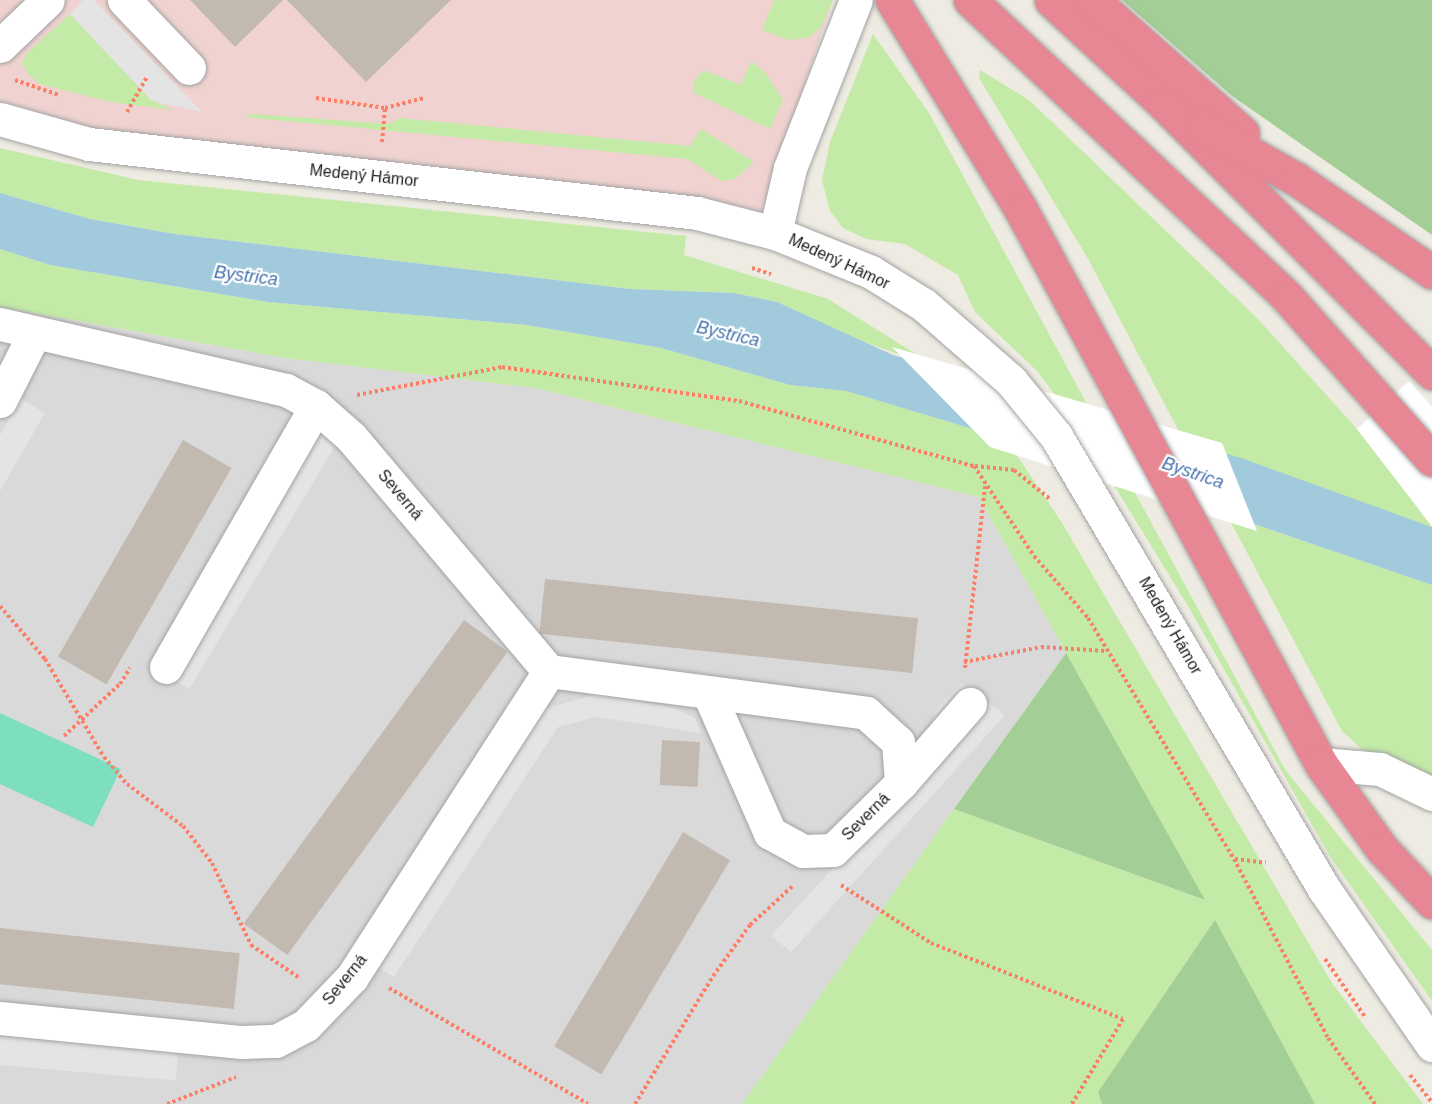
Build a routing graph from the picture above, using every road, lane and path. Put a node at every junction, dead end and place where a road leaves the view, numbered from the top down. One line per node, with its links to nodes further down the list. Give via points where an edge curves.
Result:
1 (48, 0): 8 (street)
2 (124, 0): 9 (street)
3 (856, 0): 19 (street, via 790,168)
4 (892, 0): 42 (highway, via 1021,210)
5 (970, 0): 28 (highway, via 1287,297 1386,402)
6 (1051, 0): 13 (highway)
7 (1093, 0): 18 (highway)
8 (0, 46)
9 (189, 68)
10 (136, 89): 15 (path)
11 (316, 98): 14 (path)
12 (424, 98): 14 (path)
13 (1164, 104): 18 (highway); 25 (highway)
14 (384, 108): 17 (path)
15 (127, 113)
16 (0, 119): 19 (street, Medený Hámor, via 89,144 674,210)
17 (382, 142)
18 (1296, 179): 21 (highway)
19 (775, 233): 52 (street, Medený Hámor, via 871,273 924,305 1011,381 1083,476 1324,889)
20 (749, 267): 22 (path)
21 (1432, 272)
22 (783, 278)
23 (0, 324): 24 (street, Severná)
24 (34, 334): 26 (street); 27 (street, Severná, via 237,375)
25 (1432, 373)
26 (0, 401)
27 (316, 406): 29 (path, via 415,380 502,367 739,401); 36 (street); 37 (street, Severná, via 351,437)
28 (1432, 460)
29 (974, 466): 30 (path); 31 (path, via 1014,470)
30 (985, 486): 33 (path, via 1034,556 1088,618); 35 (path)
31 (1055, 502)
32 (0, 606): 40 (path, via 45,658)
33 (1106, 651): 35 (path, via 1041,647); 46 (path)
34 (135, 658): 40 (path, via 120,684)
35 (964, 662): 39 (path)
36 (166, 667)
37 (549, 671): 38 (street, Severná); 49 (street, Severná)
38 (708, 694): 43 (street, Severná, via 866,713 898,742); 45 (street, Severná, via 770,832 803,851)
39 (970, 704): 43 (street, Severná)
40 (82, 720): 41 (path); 50 (path, via 127,784 183,826 212,863 251,945)
41 (63, 736)
42 (1321, 764): 44 (street, via 1380,769); 48 (highway, via 1382,849)
43 (901, 783): 45 (street, Severná)
44 (1432, 794)
45 (825, 857): 54 (path, via 750,925); 55 (path, via 878,914 931,943 1123,1019)
46 (1234, 859): 47 (path); 56 (path, via 1328,1038)
47 (1268, 863)
48 (1432, 902)
49 (357, 969): 50 (street, Severná); 53 (path)
50 (332, 999): 51 (street, Severná, via 306,1025 276,1041 242,1042)
51 (0, 1018)
52 (1432, 1045)
53 (588, 1104)
54 (635, 1104)
55 (1071, 1104)
56 (1375, 1104)

